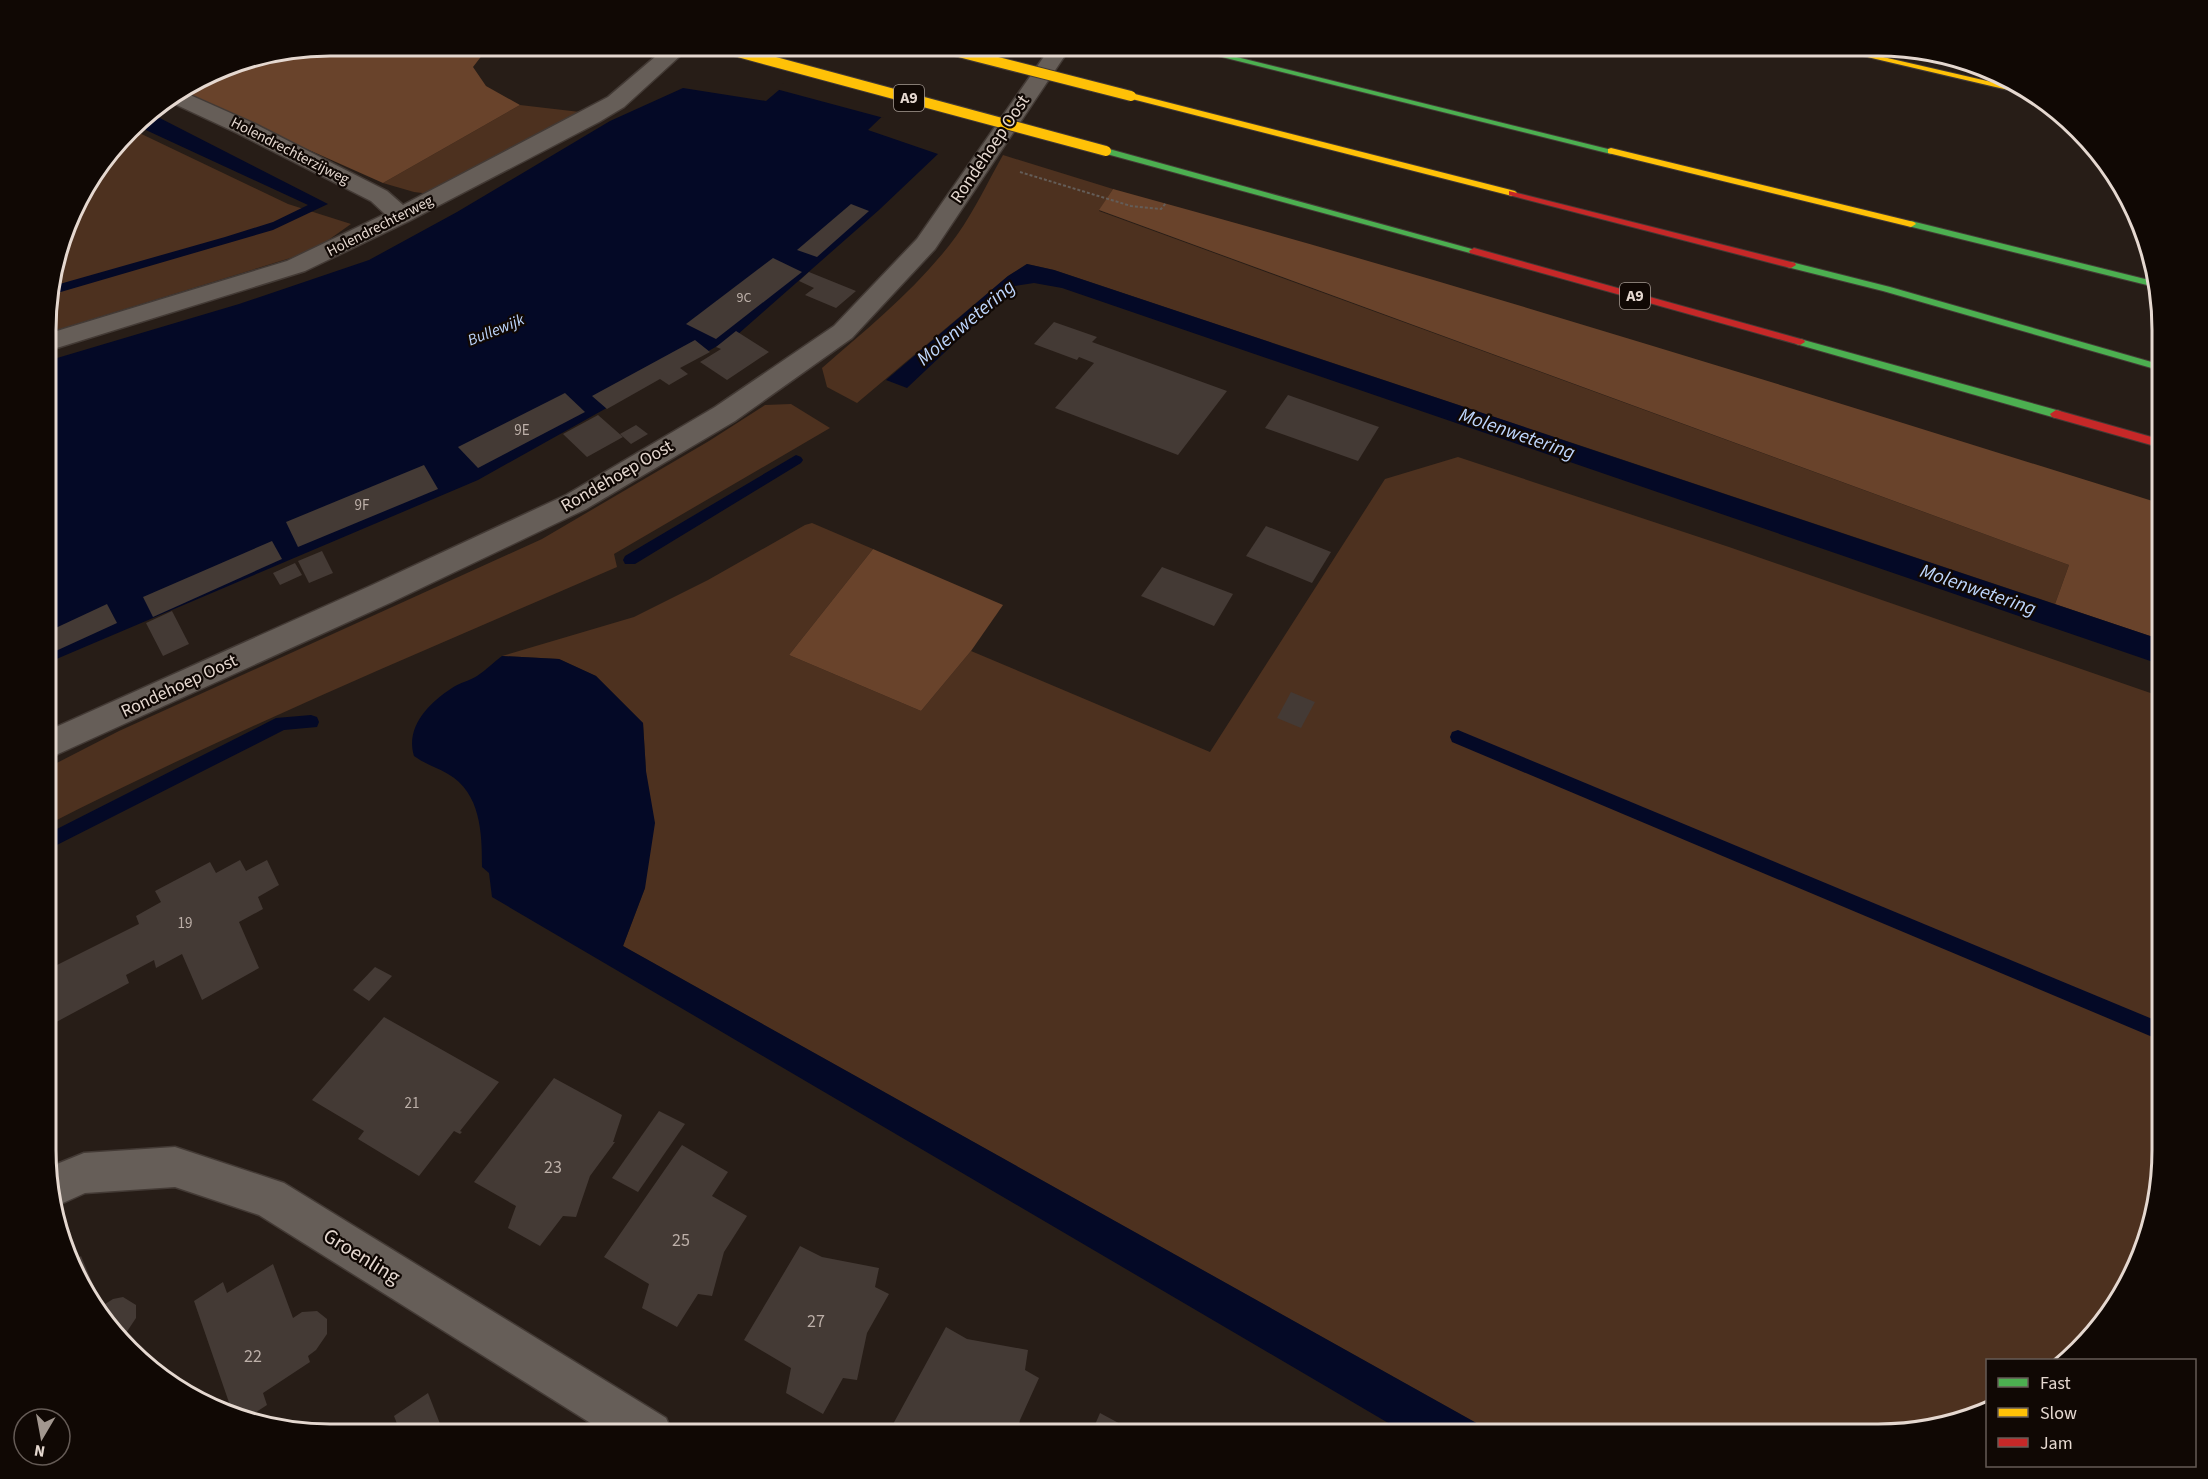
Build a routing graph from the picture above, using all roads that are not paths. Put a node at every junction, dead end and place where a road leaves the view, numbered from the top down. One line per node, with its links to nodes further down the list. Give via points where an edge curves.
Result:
1 (669, 56): 9 (street, Holendrechterweg, via 616,102)
2 (753, 56): 13 (main road, A9, bridge)
3 (974, 56): 12 (main road, bridge, via 1886,289)
4 (1054, 56): 14 (street, Rondehoep Oost, via 926,244 843,332 725,414 576,502)
5 (1223, 56): 10 (main road)
6 (1867, 56): 7 (main road)
7 (2010, 89)
8 (181, 99): 9 (street, Holendrechterzijweg, via 379,196)
9 (401, 216): 11 (street, Holendrechterweg, via 279,273)
10 (2148, 283)
11 (56, 340)
12 (2152, 365)
13 (2152, 441)
14 (56, 742)
15 (58, 1185): 16 (street, Groenling, via 84,1173 175,1167 269,1198)
16 (634, 1424)

